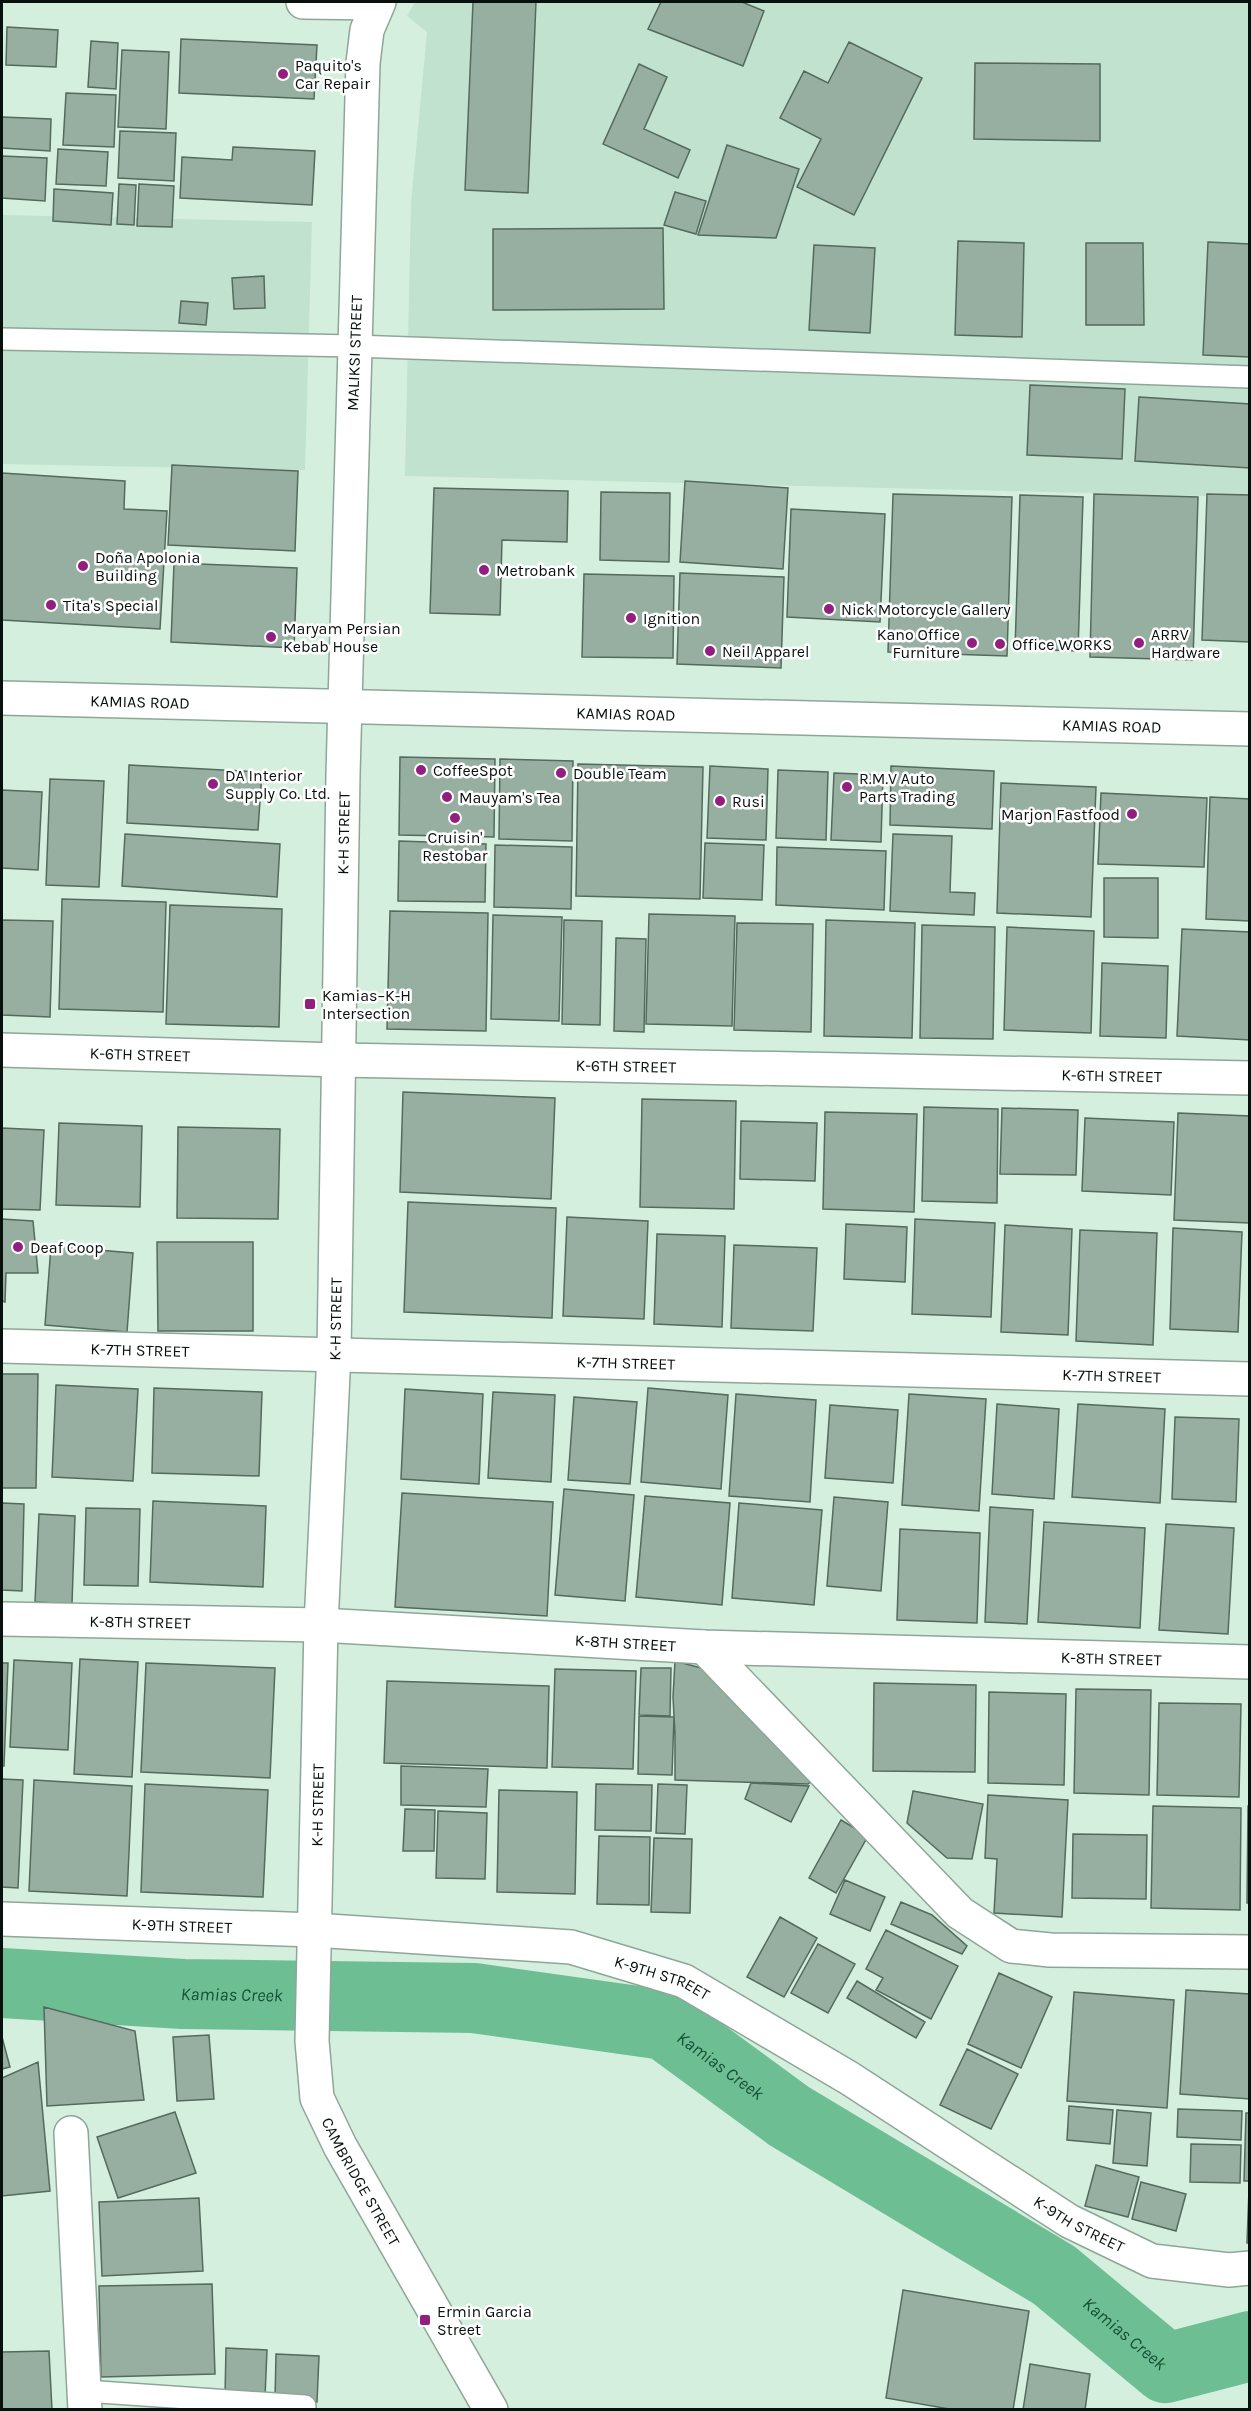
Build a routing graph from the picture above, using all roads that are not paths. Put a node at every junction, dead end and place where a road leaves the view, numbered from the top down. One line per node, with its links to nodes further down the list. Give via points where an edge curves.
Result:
1 (303, 2): 2 (street)
2 (378, 2): 4 (street, MALIKSI STREET, via 367,30 363,63)
3 (2, 339): 4 (lane)
4 (354, 346): 5 (lane); 7 (street, MALIKSI STREET)
5 (1250, 377)
6 (2, 698): 7 (street, KAMIAS ROAD)
7 (346, 707): 8 (street, KAMIAS ROAD); 10 (street, K-H STREET)
8 (1250, 729)
9 (2, 1050): 10 (street, K-6TH STREET)
10 (339, 1060): 11 (street, K-6TH STREET); 13 (street, K-H STREET)
11 (1250, 1078)
12 (2, 1346): 13 (street, K-7TH STREET)
13 (334, 1353): 14 (street, K-7TH STREET); 16 (street, K-H STREET)
14 (1250, 1379)
15 (2, 1620): 16 (street, K-8TH STREET)
16 (321, 1625): 17 (street, K-8TH STREET); 20 (street, K-H STREET)
17 (704, 1647): 18 (street, K-8TH STREET); 21 (street, via 960,1913 1011,1946 1050,1950)
18 (1250, 1662)
19 (2, 1919): 20 (street, K-9TH STREET)
20 (314, 1944): 23 (street, K-9TH STREET, via 571,1947 684,1981 849,2078 1069,2221 1152,2261 1229,2270); 26 (street, CAMBRIDGE STREET, via 312,2041 317,2098 340,2146)
21 (1250, 1952)
22 (71, 2133): 24 (street)
23 (1250, 2268)
24 (85, 2400): 25 (lane)
25 (305, 2406)
26 (491, 2409)

